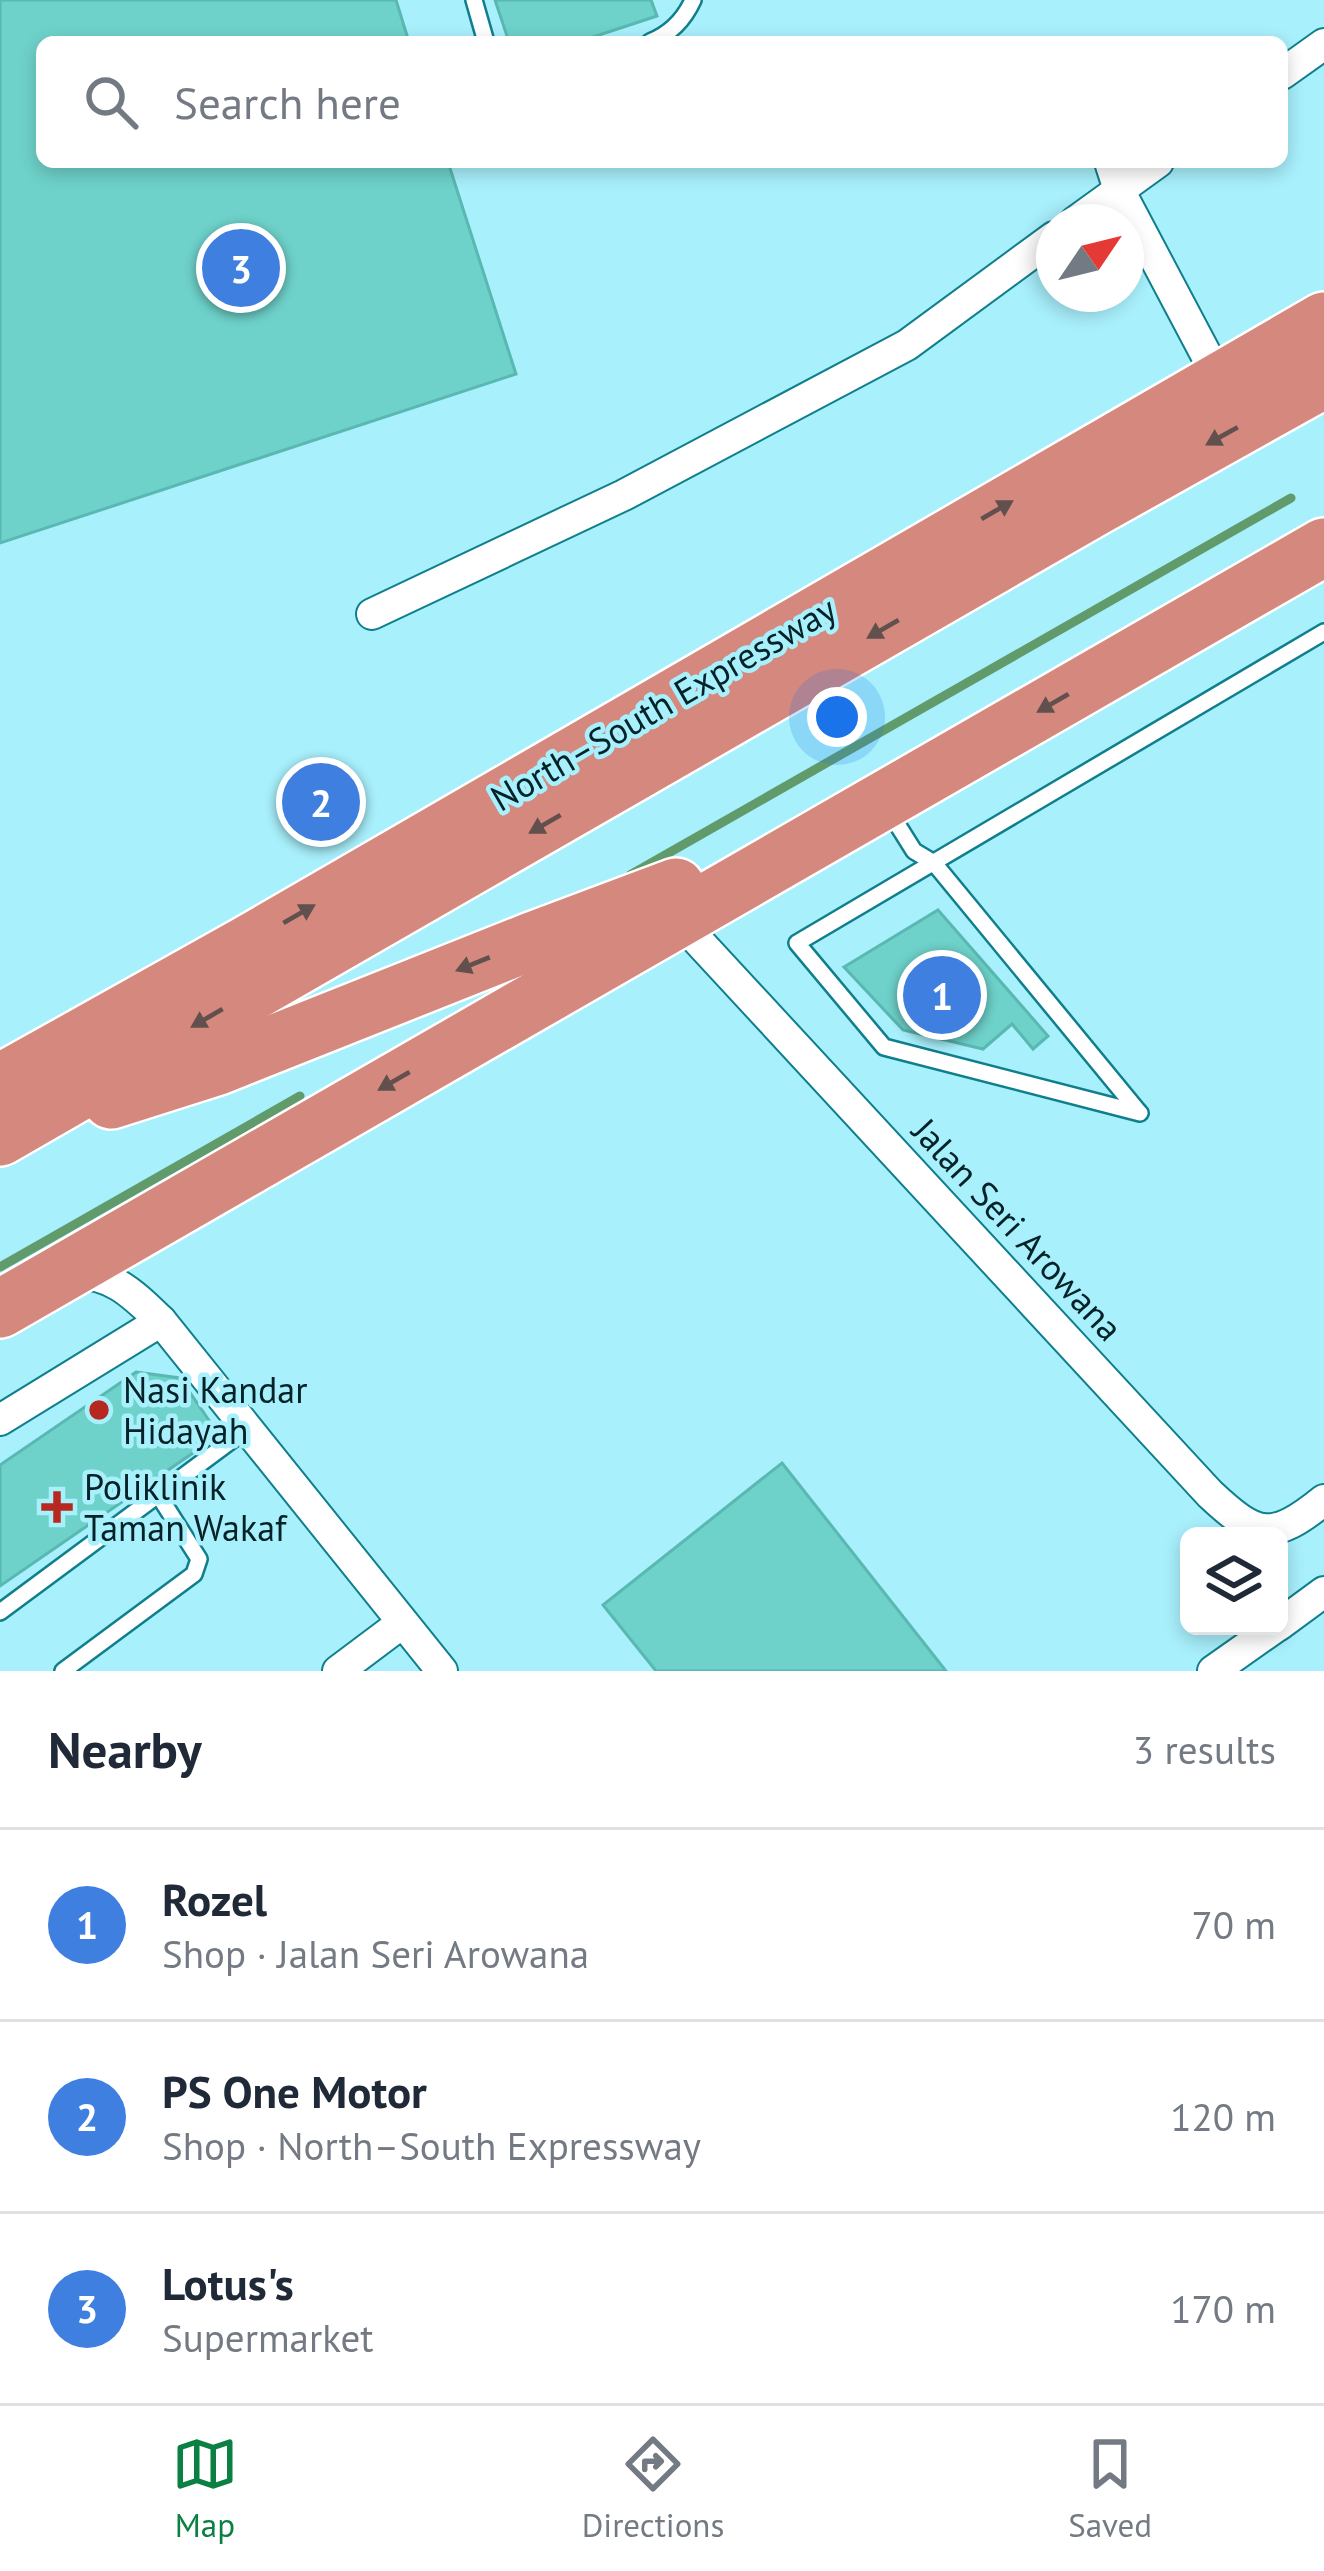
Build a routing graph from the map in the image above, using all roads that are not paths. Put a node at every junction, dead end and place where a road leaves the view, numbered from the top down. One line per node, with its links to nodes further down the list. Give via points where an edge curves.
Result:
1 (474, 0): 3 (lane)
2 (693, 0): 4 (lane)
3 (484, 36)
4 (661, 36)
5 (1324, 44): 6 (street)
6 (1288, 70)
7 (1114, 176): 8 (street); 12 (street)
8 (1090, 204)
9 (1036, 250): 15 (street, via 907,345 624,495)
10 (1324, 321): 12 (highway, North–South Expressway)
11 (1324, 379): 22 (highway, North–South Expressway, one-way to 22)
12 (1220, 381): 22 (highway, North–South Expressway, one-way to 12, via 245,946)
13 (1324, 505): 17 (highway)
14 (1324, 547): 17 (highway)
15 (372, 614)
16 (1324, 632): 20 (lane)
17 (1113, 668): 18 (highway, one-way to 18)
18 (883, 800): 19 (highway); 20 (lane, via 914,851)
19 (819, 836): 21 (highway); 22 (highway, one-way to 22, via 218,1066 127,1096)
20 (934, 863): 20 (lane, via 797,944 884,1047 1140,1113)
21 (677, 918): 23 (highway, one-way to 23); 30 (street, Jalan Seri Arowana, via 1234,1517 1275,1530)
22 (12, 1112)
23 (169, 1210): 24 (highway); 26 (street, via 138,1260)
24 (59, 1275): 25 (highway); 26 (street, via 104,1276)
25 (0, 1310)
26 (161, 1321): 27 (street); 28 (street)
27 (0, 1420)
28 (247, 1429): 29 (lane); 34 (street)
29 (159, 1496): 32 (lane); 36 (lane, via 200,1558 194,1574)
30 (1324, 1500)
31 (1324, 1592): 33 (street)
32 (0, 1612)
33 (1288, 1618)
34 (402, 1623): 37 (street); 38 (street)
35 (1259, 1658): 39 (street)
36 (63, 1671)
37 (338, 1671)
38 (442, 1671)
39 (1213, 1671)

